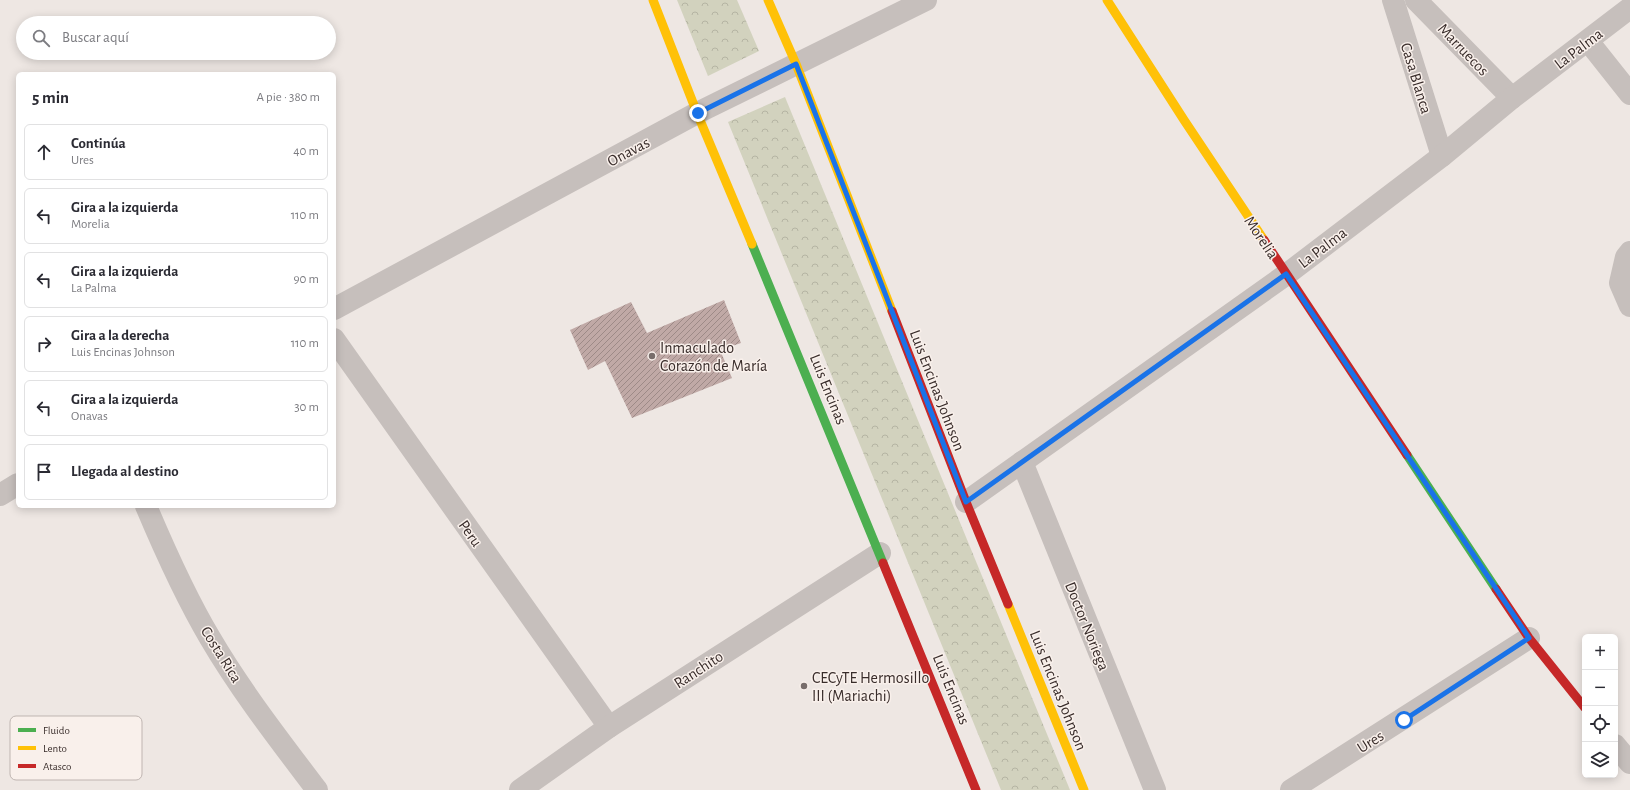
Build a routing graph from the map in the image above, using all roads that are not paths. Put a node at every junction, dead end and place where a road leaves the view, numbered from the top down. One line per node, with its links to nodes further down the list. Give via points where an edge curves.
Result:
1 (653, 0): 12 (main road, Luis Encinas)
2 (768, 0): 9 (main road, Luis Encinas Johnson)
3 (926, 0): 9 (street, Onavas)
4 (1107, 0): 15 (main road, Morelia)
5 (1393, 0): 13 (street, Casa Blanca)
6 (1416, 0): 11 (street, Marruecos)
7 (1630, 8): 8 (street, La Palma)
8 (1588, 41): 10 (street); 11 (street, La Palma)
9 (796, 64): 12 (street, Onavas); 22 (main road, Luis Encinas Johnson)
10 (1630, 94)
11 (1512, 98): 13 (street, La Palma)
12 (698, 113): 17 (street, Onavas); 24 (main road, Luis Encinas)
13 (1442, 156): 15 (street, La Palma)
14 (1630, 252): 16 (street, via 1626,257 1620,283)
15 (1286, 274): 19 (street, La Palma); 25 (main road, Morelia)
16 (1630, 306)
17 (336, 308)
18 (336, 342): 27 (street, Peru)
19 (1022, 462): 22 (street, La Palma); 34 (street, Doctor Noriega)
20 (16, 485): 21 (street)
21 (0, 495)
22 (966, 502): 33 (main road, Luis Encinas Johnson)
23 (147, 508): 30 (street, Costa Rica, via 171,564 210,638 264,719)
24 (880, 553): 27 (street, Ranchito); 32 (main road, Luis Encinas)
25 (1529, 638): 26 (main road, Morelia); 35 (street, Ures)
26 (1583, 706)
27 (609, 727): 31 (street, Ranchito)
28 (1618, 749): 29 (street)
29 (1630, 763)
30 (317, 790)
31 (520, 790)
32 (976, 790)
33 (1084, 790)
34 (1155, 790)
35 (1291, 790)

